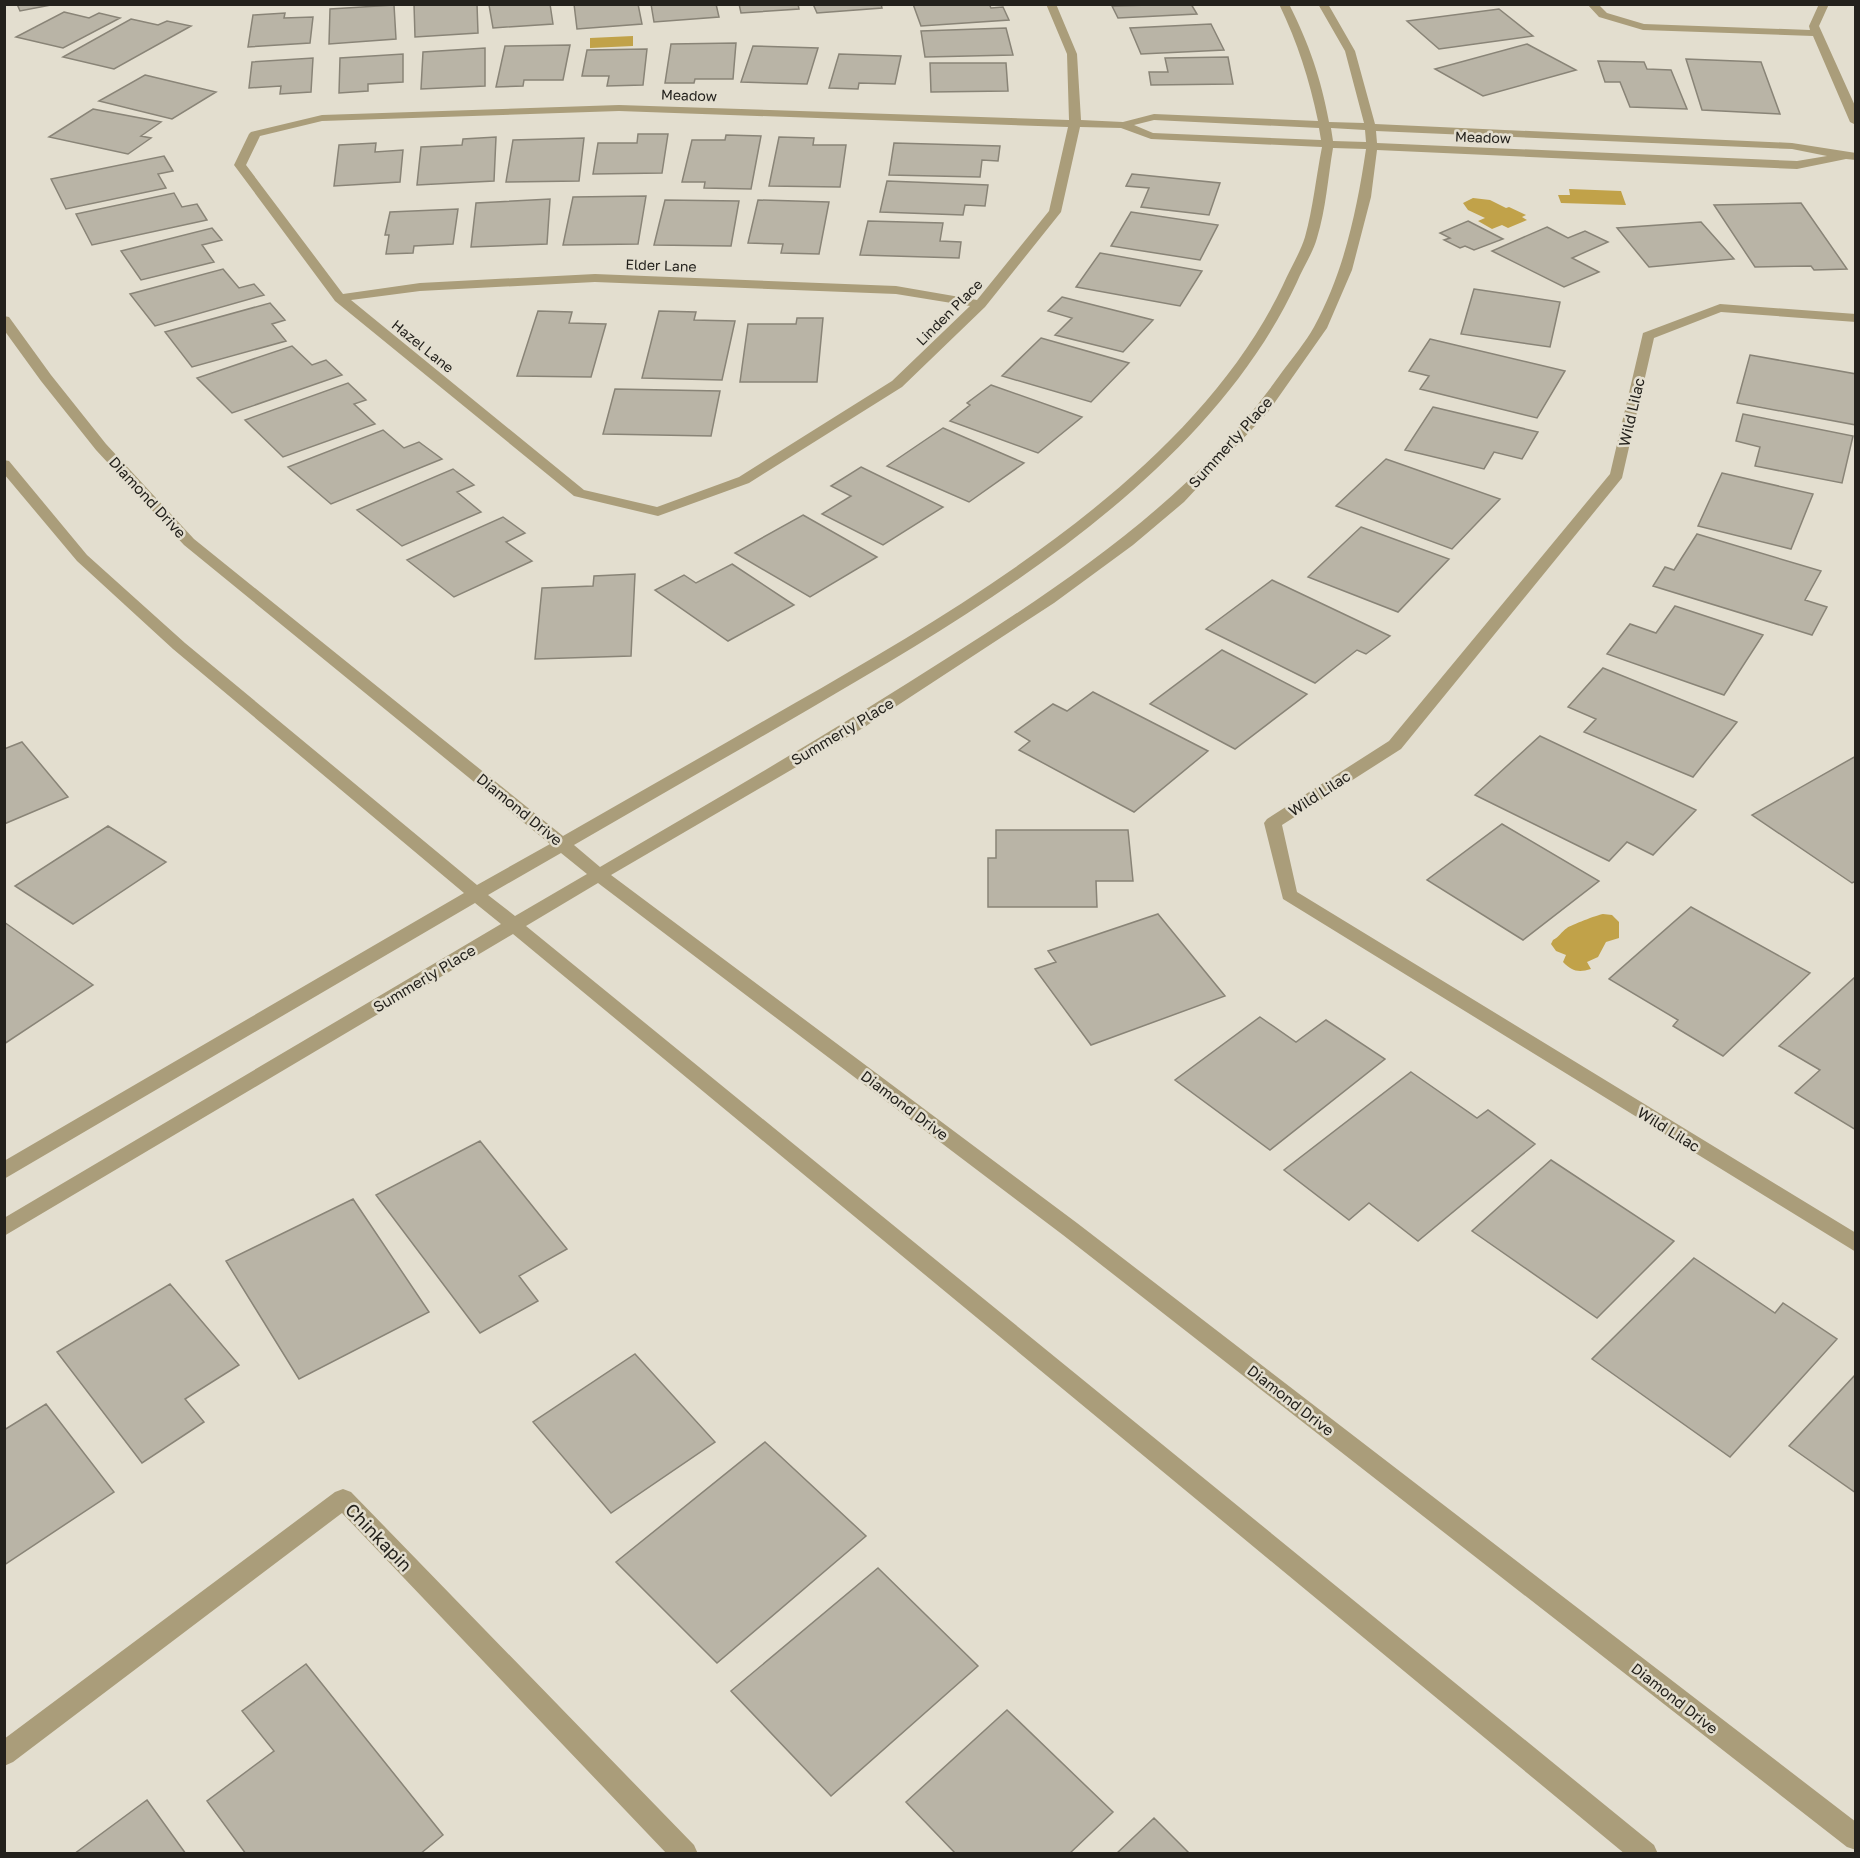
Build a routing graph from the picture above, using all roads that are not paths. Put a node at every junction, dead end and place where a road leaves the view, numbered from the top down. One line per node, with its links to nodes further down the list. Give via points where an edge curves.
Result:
1 (1051, 4): 8 (street, Linden Place, via 1072,54)
2 (1284, 4): 9 (street, via 1304,45)
3 (1323, 4): 11 (street, Summerly Place, via 1350,51)
4 (1592, 4): 6 (street, via 1603,15 1643,27)
5 (1824, 4): 6 (street, via 1814,26)
6 (1817, 33): 7 (street)
7 (1856, 122)
8 (1075, 123): 10 (street, Meadow); 12 (street, Meadow, via 619,108 322,118); 17 (street, Linden Place, via 1055,212)
9 (1324, 124): 10 (street, Meadow, via 1154,117); 11 (street, Meadow); 13 (street)
10 (1123, 125): 13 (street, Meadow, via 1151,136)
11 (1370, 126): 14 (street, Summerly Place); 15 (street, Meadow, via 1792,146)
12 (255, 134): 16 (street, Hazel Lane, via 240,165)
13 (1328, 145): 14 (street, Meadow); 22 (street, via 1311,238 1274,317 1233,378 1194,425 1107,504 1017,573 901,649)
14 (1372, 147): 15 (street, Meadow, via 1797,165); 23 (street, Summerly Place, via 1365,197 1346,270 1320,328 1263,409 1179,499 1049,600 856,724)
15 (1849, 156)
16 (340, 298): 17 (street, Elder Lane, via 420,287 595,278 896,290); 21 (street, Hazel Lane, via 579,493)
17 (980, 304): 21 (street, Linden Place, via 897,384 744,480)
18 (1856, 318): 28 (street, Wild Lilac, via 1720,308 1648,336 1617,475 1395,745 1273,823 1289,895)
19 (4, 320): 22 (street, Diamond Drive, via 101,447 189,542)
20 (4, 464): 24 (street, via 91,566 179,646)
21 (658, 512)
22 (563, 844): 23 (street, Diamond Drive); 24 (street)
23 (599, 875): 25 (street, Summerly Place); 30 (street, Diamond Drive, via 1070,1229)
24 (476, 894): 25 (street); 26 (street)
25 (514, 924): 27 (street, Summerly Place); 32 (street)
26 (4, 1171)
27 (4, 1228)
28 (1856, 1244)
29 (4, 1754): 31 (street, Chinkapin, via 344,1499)
30 (1856, 1838)
31 (684, 1854)
32 (1645, 1854)

